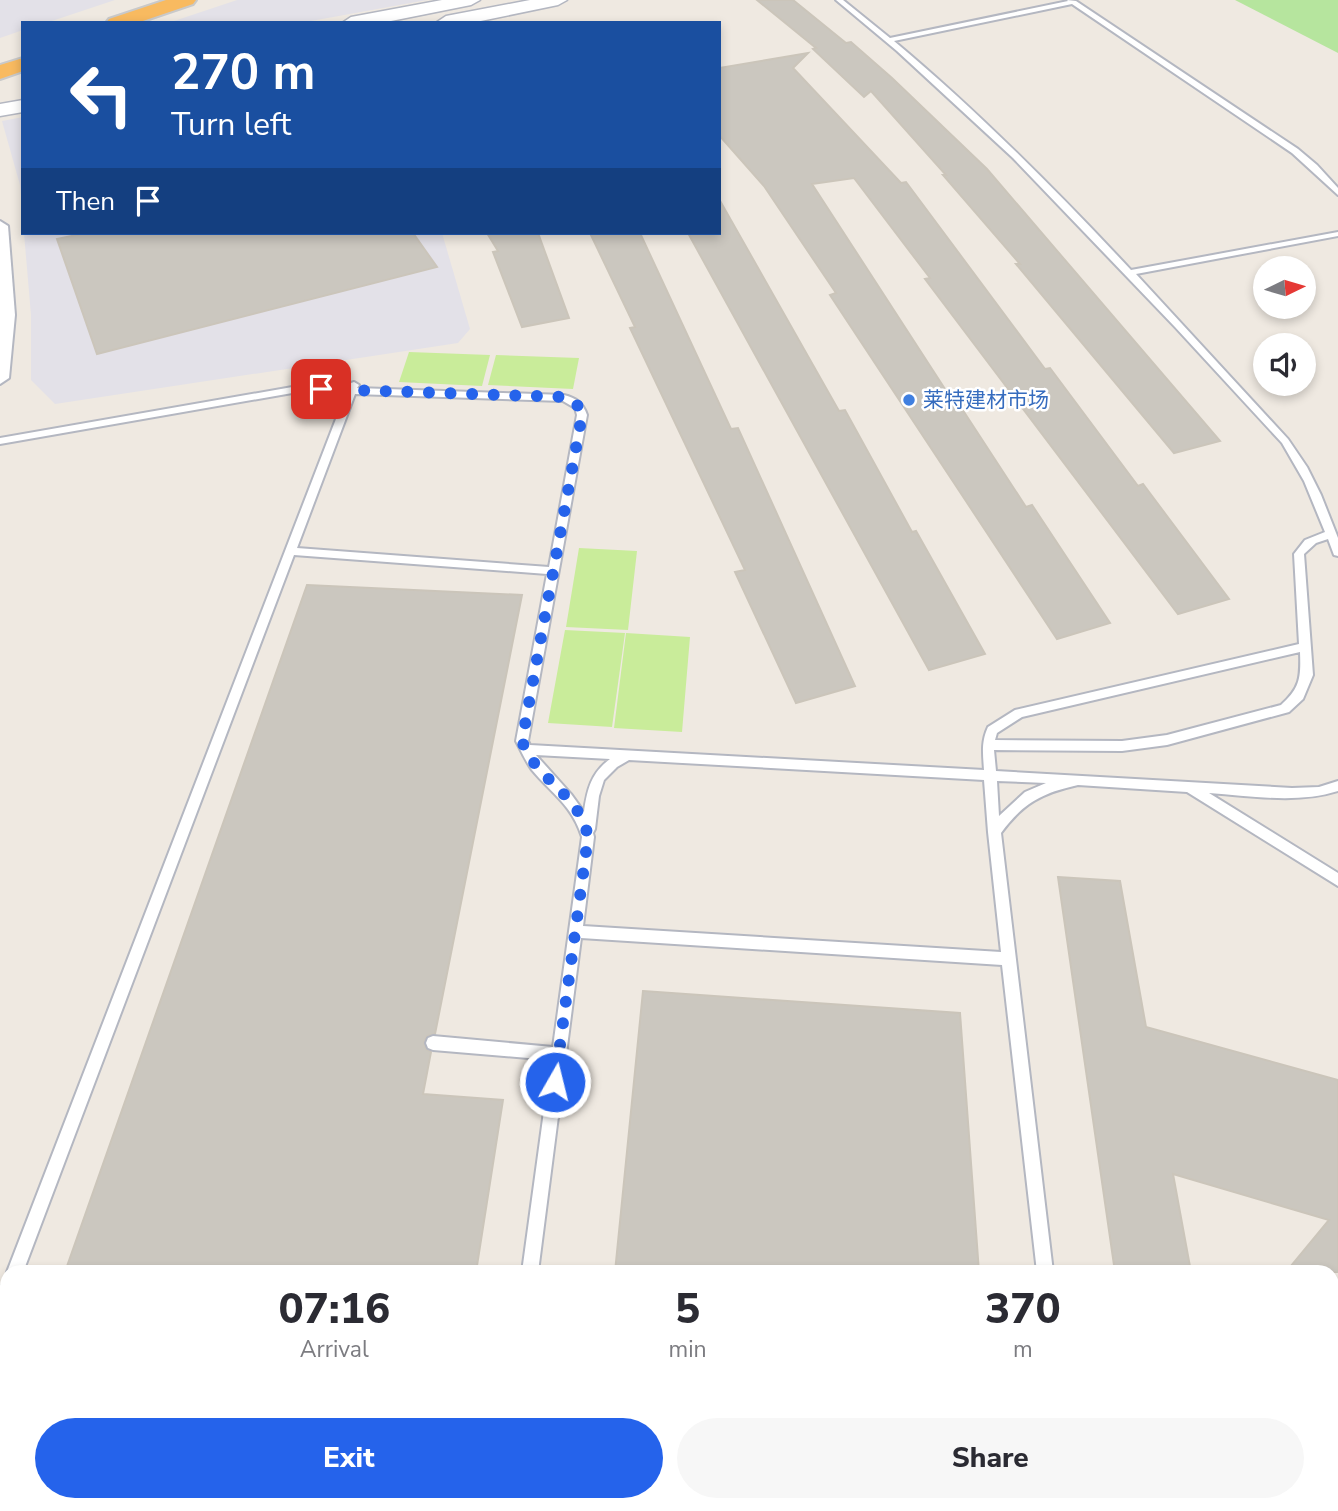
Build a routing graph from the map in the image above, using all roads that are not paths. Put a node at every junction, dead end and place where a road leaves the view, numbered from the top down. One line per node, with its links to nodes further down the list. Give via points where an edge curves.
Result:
1 (471, 0): 8 (main road)
2 (558, 0): 9 (main road)
3 (839, 0): 10 (lane)
4 (1072, 1): 10 (lane); 19 (lane, via 1295,151)
5 (196, 2): 6 (highway); 7 (highway)
6 (124, 21)
7 (153, 21)
8 (361, 21)
9 (453, 21)
10 (891, 40): 22 (lane, via 994,134)
11 (21, 54): 12 (highway)
12 (0, 61)
13 (21, 65): 14 (highway)
14 (0, 72)
15 (21, 85): 16 (main road)
16 (0, 89)
17 (21, 106): 18 (main road)
18 (0, 110)
19 (1338, 193)
20 (0, 226): 23 (street, via 6,315)
21 (1338, 234): 22 (lane)
22 (1129, 273): 26 (lane, via 1301,462)
23 (0, 378)
24 (353, 387): 25 (lane, via 272,392); 27 (lane); 29 (lane, via 564,397 577,404 582,415)
25 (0, 441)
26 (1331, 535): 28 (lane); 30 (lane, via 1305,543 1299,554)
27 (289, 551): 29 (lane); 45 (lane)
28 (1338, 552)
29 (554, 570): 32 (lane, via 522,741)
30 (1305, 647): 31 (lane, via 1019,713 992,730); 31 (lane, via 1307,675 1300,696 1285,709 1167,740 1122,746)
31 (988, 745): 34 (lane)
32 (525, 750): 33 (lane); 39 (lane, via 584,818)
33 (630, 756): 34 (lane); 39 (lane, via 610,763 599,774)
34 (990, 776): 35 (lane); 38 (lane)
35 (1078, 780): 37 (lane); 38 (lane, via 1032,793 1011,808)
36 (1338, 786): 37 (lane, via 1292,793)
37 (1189, 787): 40 (lane)
38 (994, 832): 42 (lane)
39 (588, 837): 41 (lane)
40 (1338, 880)
41 (576, 932): 42 (lane); 44 (lane)
42 (1009, 959): 47 (lane)
43 (433, 1042): 44 (lane)
44 (559, 1054): 46 (lane)
45 (18, 1265)
46 (531, 1265)
47 (1044, 1265)

